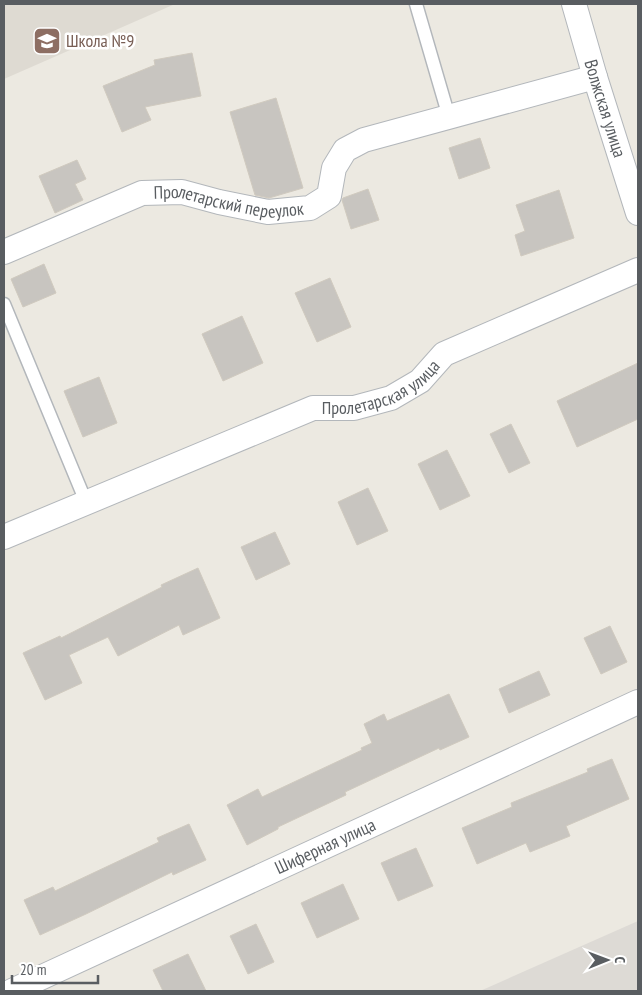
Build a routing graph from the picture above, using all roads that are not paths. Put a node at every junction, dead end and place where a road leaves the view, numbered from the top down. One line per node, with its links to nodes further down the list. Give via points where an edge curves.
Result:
1 (416, 4): 4 (lane)
2 (574, 4): 3 (street, Волжская улица)
3 (595, 77): 4 (street, Пролетарский переулок); 5 (street, Волжская улица)
4 (449, 117): 6 (street, Пролетарский переулок, via 364,140 345,150 334,168 329,196 310,208 268,212 182,192 142,193)
5 (638, 213)
6 (4, 252)
7 (638, 270): 9 (street, Пролетарская улица, via 444,354 420,381 391,398 354,408 313,408)
8 (4, 304): 9 (lane)
9 (86, 502): 10 (street, Пролетарская улица)
10 (4, 537)
11 (638, 702): 12 (street, Шиферная улица)
12 (12, 991)

